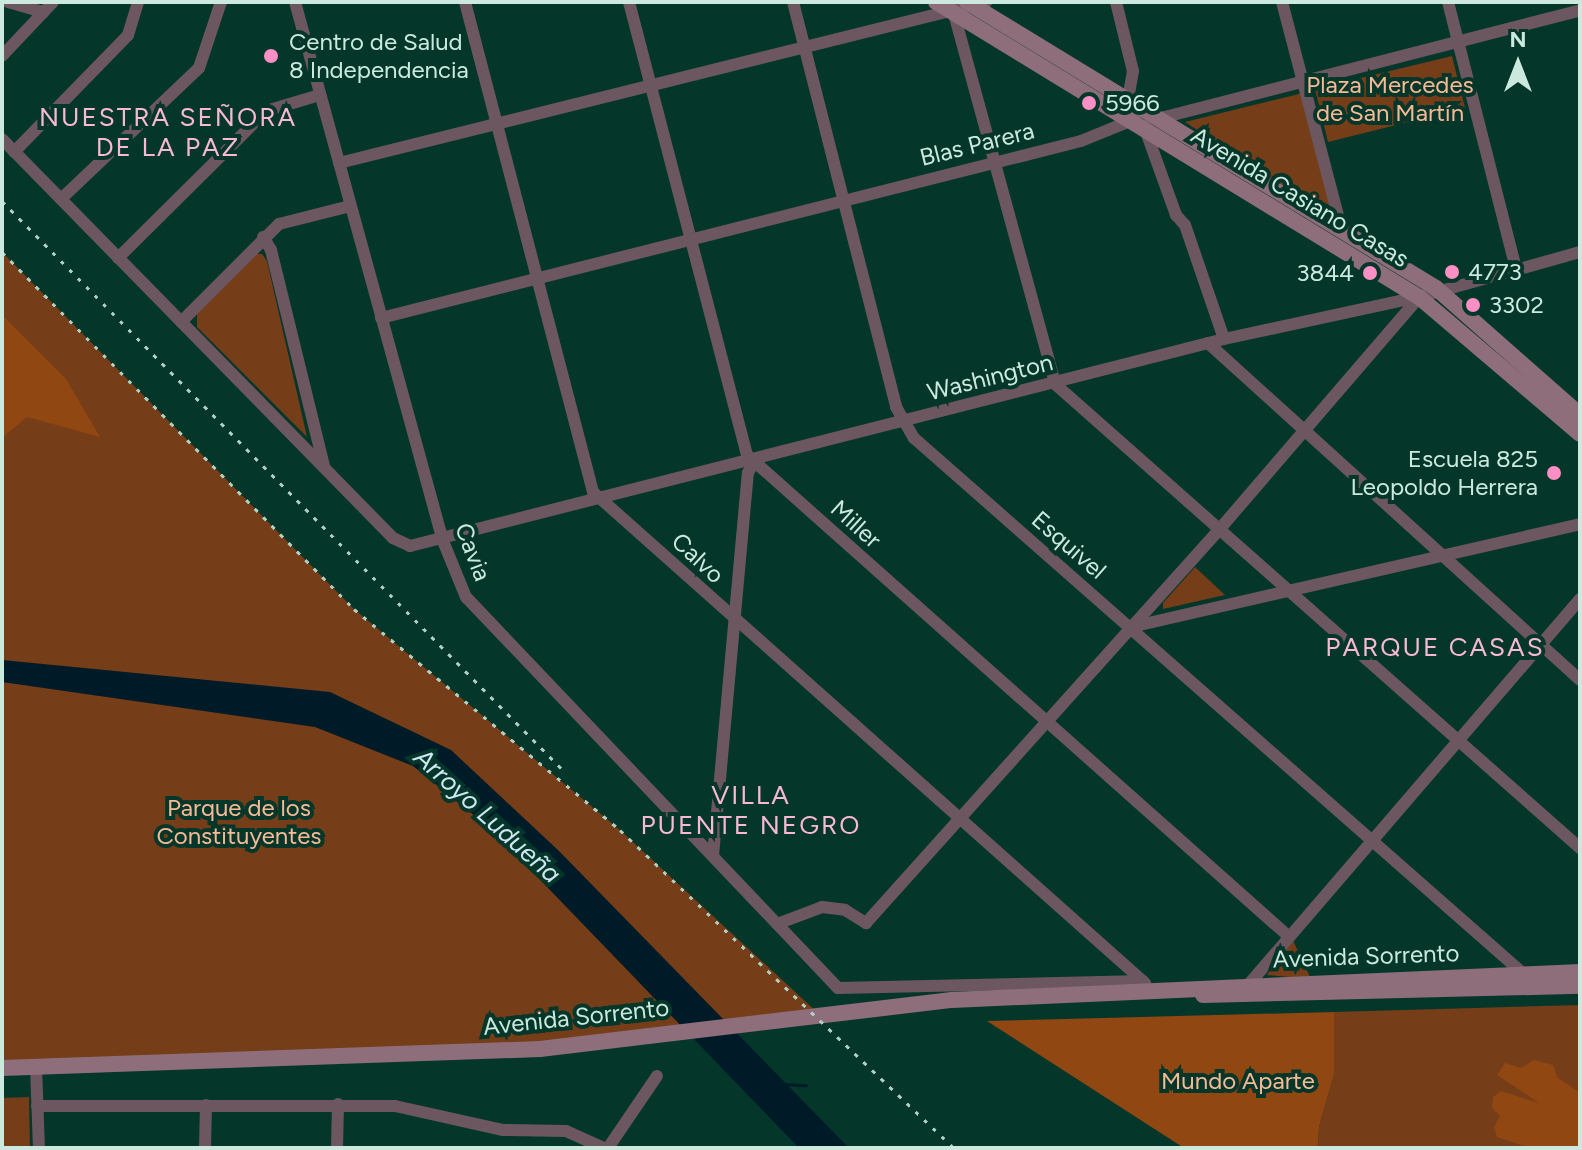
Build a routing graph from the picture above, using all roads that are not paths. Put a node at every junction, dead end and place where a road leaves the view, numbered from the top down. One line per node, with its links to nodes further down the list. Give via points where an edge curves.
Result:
1 (8, 2): 13 (street)
2 (138, 2): 25 (street, via 128,35)
3 (221, 2): 28 (street, via 199,68)
4 (295, 2): 20 (street, Cavia)
5 (465, 2): 23 (street, Calvo)
6 (629, 2): 19 (street, Miller)
7 (793, 2): 16 (street, Esquivel)
8 (936, 2): 12 (main road, Avenida Casiano Casas)
9 (1116, 2): 21 (street, via 1133,71)
10 (1282, 2): 18 (street)
11 (1448, 2): 15 (street)
12 (966, 5): 16 (street); 21 (main road, Avenida Casiano Casas); 22 (main road, Avenida Casiano Casas); 26 (street)
13 (49, 7): 17 (street)
14 (1580, 10): 15 (street, Blas Parera)
15 (1459, 42): 18 (street, Blas Parera); 36 (street)
16 (805, 47): 19 (street); 29 (street, Esquivel)
17 (2, 56)
18 (1303, 82): 22 (street, Blas Parera); 31 (street)
19 (651, 86): 23 (street); 33 (street, Miller)
20 (320, 95): 27 (street, Cavia); 35 (street, via 266,111)
21 (1128, 100): 22 (main road, Avenida Casiano Casas)
22 (1143, 122): 26 (street, Blas Parera); 31 (main road, Avenida Casiano Casas); 39 (main road, Avenida Casiano Casas); 42 (street)
23 (497, 125): 27 (street); 37 (street, Calvo)
24 (2, 139): 25 (street)
25 (14, 152): 28 (street)
26 (995, 161): 29 (street, Blas Parera); 44 (street)
27 (339, 163): 30 (street, Cavia)
28 (61, 199): 35 (street)
29 (845, 200): 33 (street, Blas Parera); 46 (street, Esquivel, via 896,407)
30 (350, 206): 32 (street, via 279,224); 40 (street, Cavia)
31 (1342, 231): 38 (main road, Avenida Casiano Casas)
32 (263, 237): 41 (street); 50 (street, via 271,250)
33 (690, 240): 37 (street, Blas Parera); 49 (street, Miller, via 747,455)
34 (1580, 252): 36 (street, Washington)
35 (118, 258): 41 (street)
36 (1516, 268): 38 (street, Washington)
37 (537, 278): 40 (street, Blas Parera); 51 (street, Calvo, via 593,492)
38 (1436, 288): 39 (street, Washington); 45 (main road, Avenida Casiano Casas)
39 (1419, 297): 42 (street, Washington); 47 (street); 48 (main road, Avenida Casiano Casas)
40 (381, 318): 54 (street, Cavia)
41 (181, 322): 50 (street)
42 (1224, 339): 43 (street, Washington)
43 (1208, 343): 44 (street, Washington); 47 (street)
44 (1055, 384): 46 (street, Washington); 53 (street)
45 (1580, 415)
46 (905, 421): 49 (street, Washington); 59 (street, Esquivel, via 914,438)
47 (1304, 430): 53 (street); 55 (street)
48 (1580, 434)
49 (754, 461): 51 (street, Washington); 58 (street, via 748,473); 62 (street, Miller)
50 (325, 469): 54 (street, Washington, via 393,538 410,546)
51 (602, 499): 54 (street, Washington); 58 (street, Calvo)
52 (1580, 524): 55 (street)
53 (1218, 531): 56 (street); 59 (street)
54 (443, 541): 67 (street, Cavia, via 466,597)
55 (1443, 555): 56 (street); 60 (street)
56 (1282, 589): 59 (street); 63 (street)
57 (1580, 599): 60 (street)
58 (734, 621): 64 (street, Calvo); 67 (street)
59 (1131, 627): 62 (street); 65 (street, Esquivel)
60 (1541, 644): 61 (street); 63 (street)
61 (1580, 680)
62 (1044, 724): 64 (street); 69 (street, Miller)
63 (1459, 741): 65 (street); 66 (street)
64 (959, 822): 68 (street, via 866,923 845,910 822,907); 72 (street, Calvo)
65 (1370, 838): 69 (street); 71 (street, Esquivel)
66 (1580, 848)
67 (713, 856): 68 (street, Cavia)
68 (777, 924): 72 (street, Cavia, via 838,988)
69 (1287, 935): 74 (street)
70 (1580, 972): 71 (main road, Avenida Sorrento)
71 (1527, 981): 73 (main road, Avenida Sorrento); 74 (main road, Avenida Sorrento)
72 (1148, 986): 74 (main road, Avenida Sorrento); 75 (main road, Avenida Sorrento, via 849,1010 540,1049)
73 (1580, 986)
74 (1243, 991)
75 (36, 1067): 76 (main road, Avenida Sorrento); 80 (street)
76 (2, 1068)
77 (657, 1076): 84 (street)
78 (338, 1104): 79 (street); 83 (street); 84 (street, via 395,1106 503,1130 566,1131)
79 (206, 1105): 80 (street); 82 (street)
80 (37, 1106): 81 (street)
81 (39, 1148)
82 (205, 1148)
83 (337, 1148)
84 (606, 1148)

